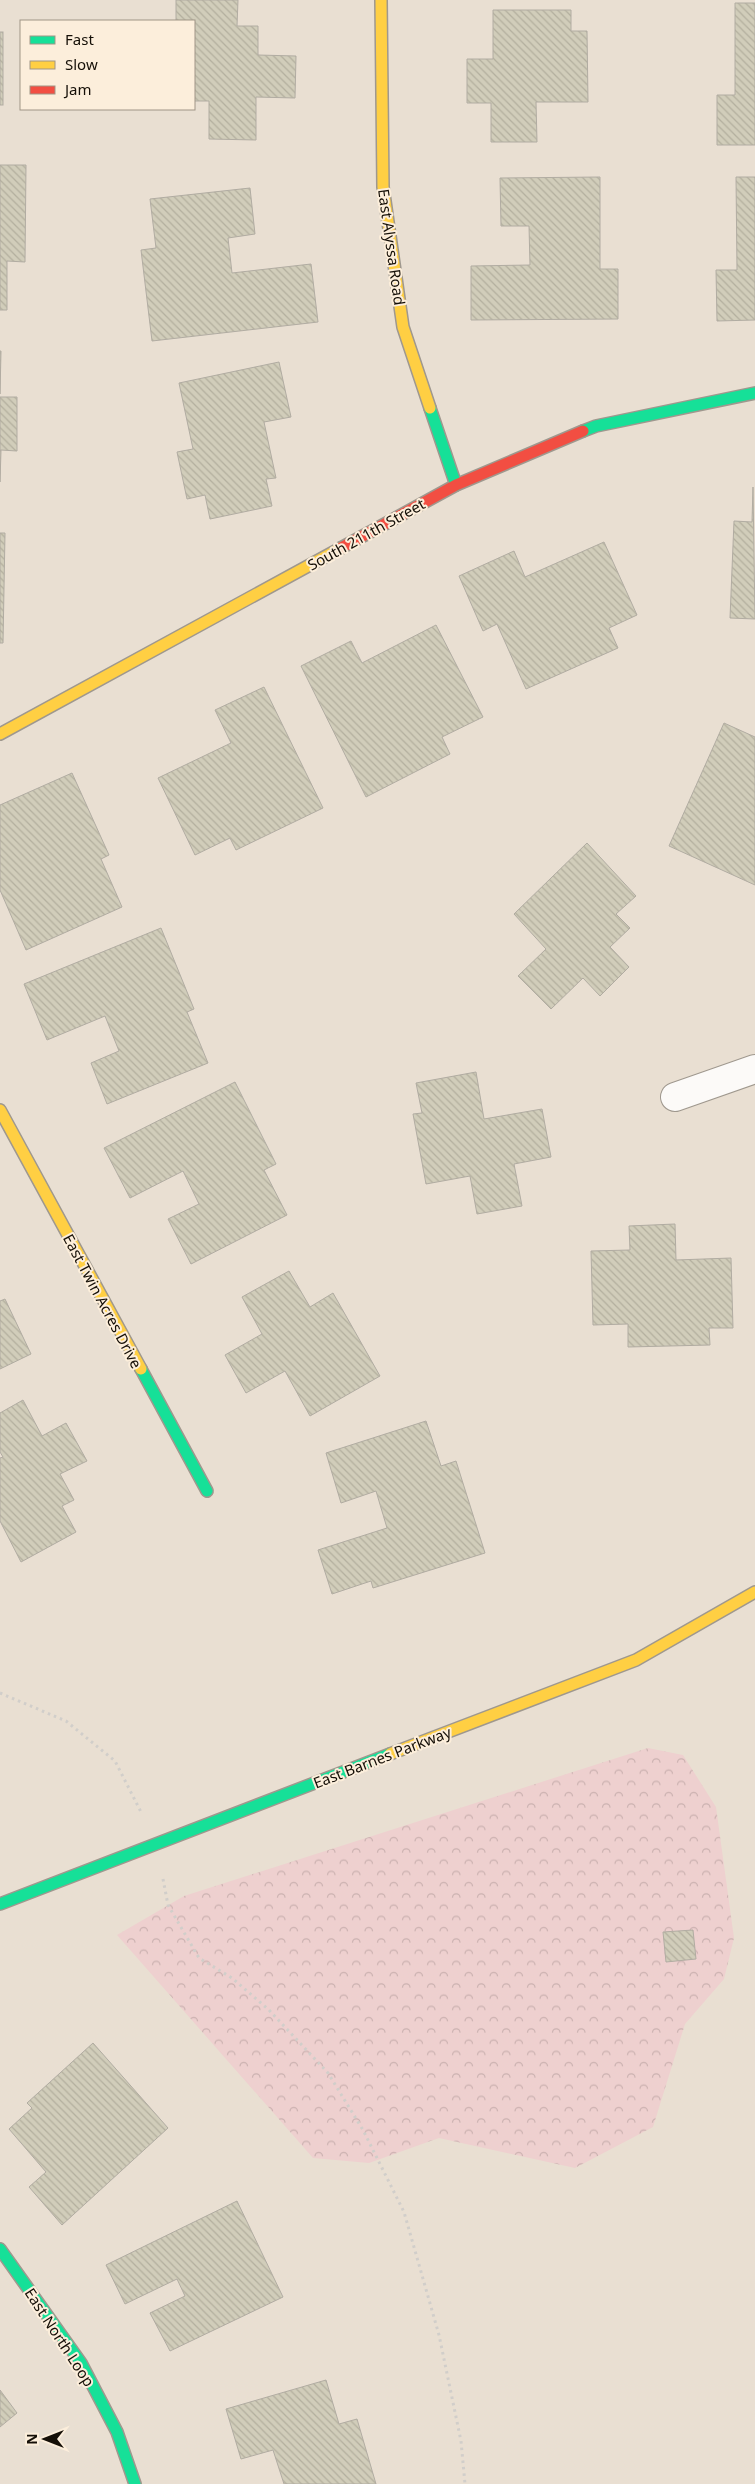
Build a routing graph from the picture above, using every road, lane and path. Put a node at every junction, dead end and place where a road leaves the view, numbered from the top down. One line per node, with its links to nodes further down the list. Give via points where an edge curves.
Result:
1 (381, 0): 3 (street, East Alyssa Road, via 383,187 403,327)
2 (755, 393): 3 (street, South 211th Street, via 596,426)
3 (456, 485): 4 (street, South 211th Street)
4 (0, 734)
5 (755, 1069): 6 (street)
6 (675, 1097)
7 (0, 1110): 8 (street, East Twin Acres Drive)
8 (207, 1491)
9 (755, 1592): 11 (street, East Barnes Parkway, via 636,1660)
10 (0, 1693): 11 (path, via 66,1721 115,1761)
11 (157, 1843): 12 (street, East Barnes Parkway); 15 (path, via 168,1905 199,1958 232,1978 269,2010 328,2073 363,2130 404,2212 439,2334)
12 (0, 1904)
13 (0, 2249): 14 (street, East North Loop, via 80,2363 117,2432)
14 (135, 2484)
15 (465, 2484)

